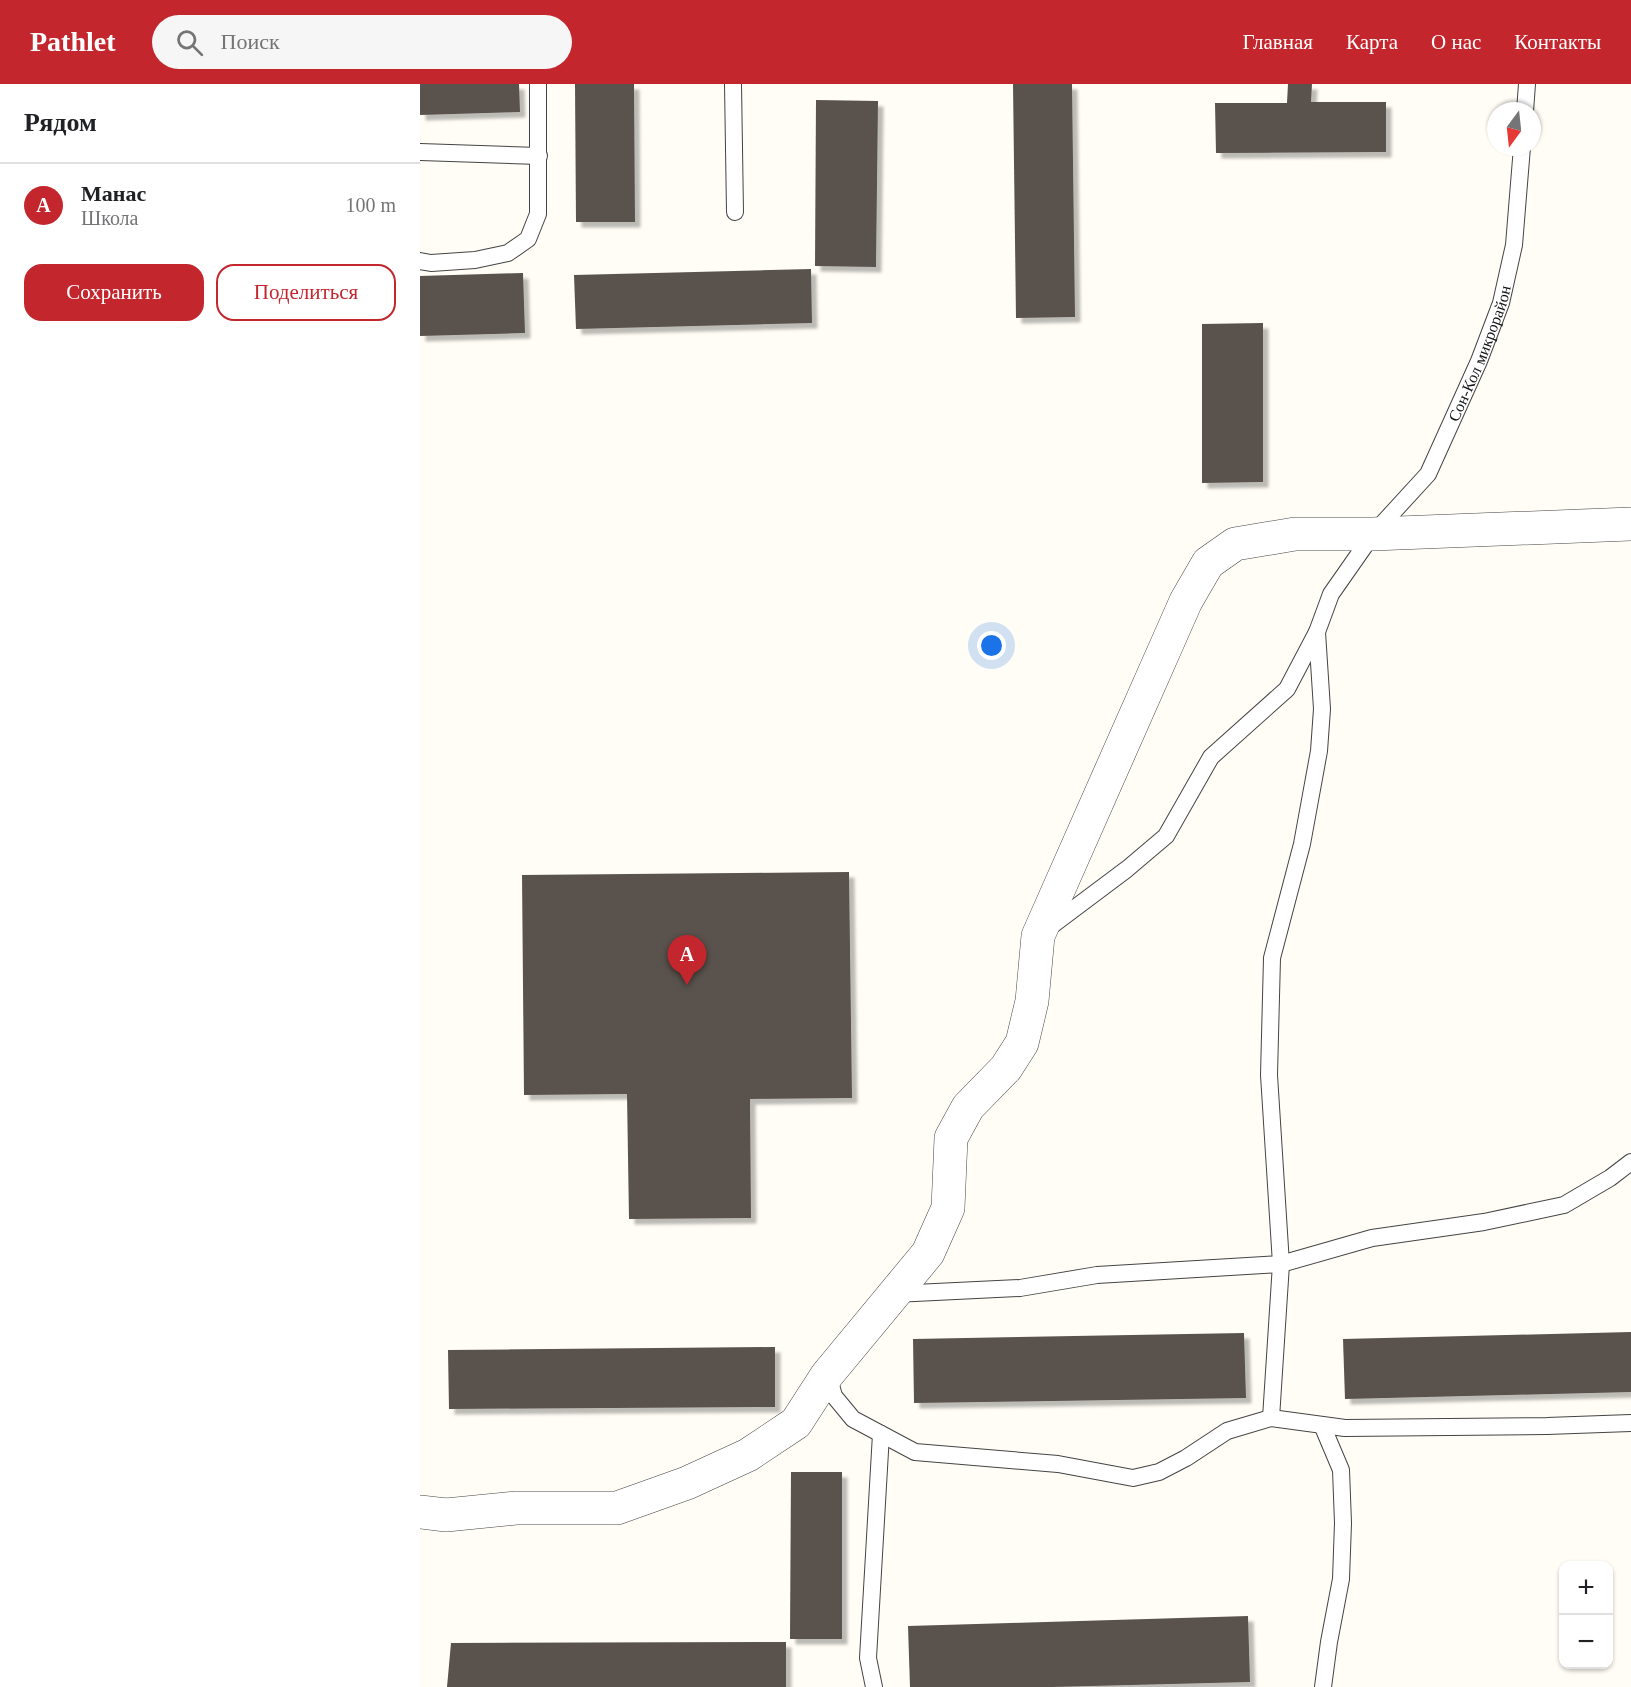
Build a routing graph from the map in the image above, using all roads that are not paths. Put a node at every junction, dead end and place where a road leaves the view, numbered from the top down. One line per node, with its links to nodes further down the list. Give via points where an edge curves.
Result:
1 (538, 84): 6 (lane)
2 (733, 84): 8 (lane)
3 (1527, 84): 4 (lane)
4 (1526, 102)
5 (420, 152): 6 (lane)
6 (539, 156): 9 (lane, via 538,214 528,239 508,253 475,261)
7 (1521, 156): 11 (lane, Сон-Кол микрорайон, via 1514,244 1501,303 1479,361 1428,474)
8 (735, 212)
9 (420, 261)
10 (1631, 524): 11 (street)
11 (1373, 534): 12 (lane, Сон-Кол микрорайон, via 1331,594); 13 (street, via 1294,534 1235,544 1208,563 1186,601)
12 (1317, 632): 13 (lane, Сон-Кол микрорайон, via 1287,689 1212,757 1166,836); 15 (lane, via 1322,709 1319,751 1302,844 1272,958 1269,1075)
13 (1038, 936): 16 (street, via 1032,1002 1022,1043 1006,1068 968,1107 951,1138 948,1208 928,1253)
14 (1631, 1162): 15 (lane, via 1564,1205 1484,1222 1372,1238)
15 (1281, 1264): 16 (lane, via 1097,1275 1020,1288); 18 (lane)
16 (893, 1294): 17 (street)
17 (827, 1375): 21 (lane, via 834,1396 853,1419); 22 (street, via 796,1423 748,1455 687,1483 617,1508 516,1509 446,1515)
18 (1271, 1418): 20 (lane); 21 (lane, via 1227,1431 1159,1472 1133,1478 1058,1464 915,1452)
19 (1631, 1423): 20 (lane, via 1345,1428)
20 (1322, 1425): 24 (lane, via 1341,1470 1343,1522 1341,1579)
21 (881, 1434): 23 (lane, via 868,1658)
22 (420, 1512)
23 (874, 1687)
24 (1323, 1687)

